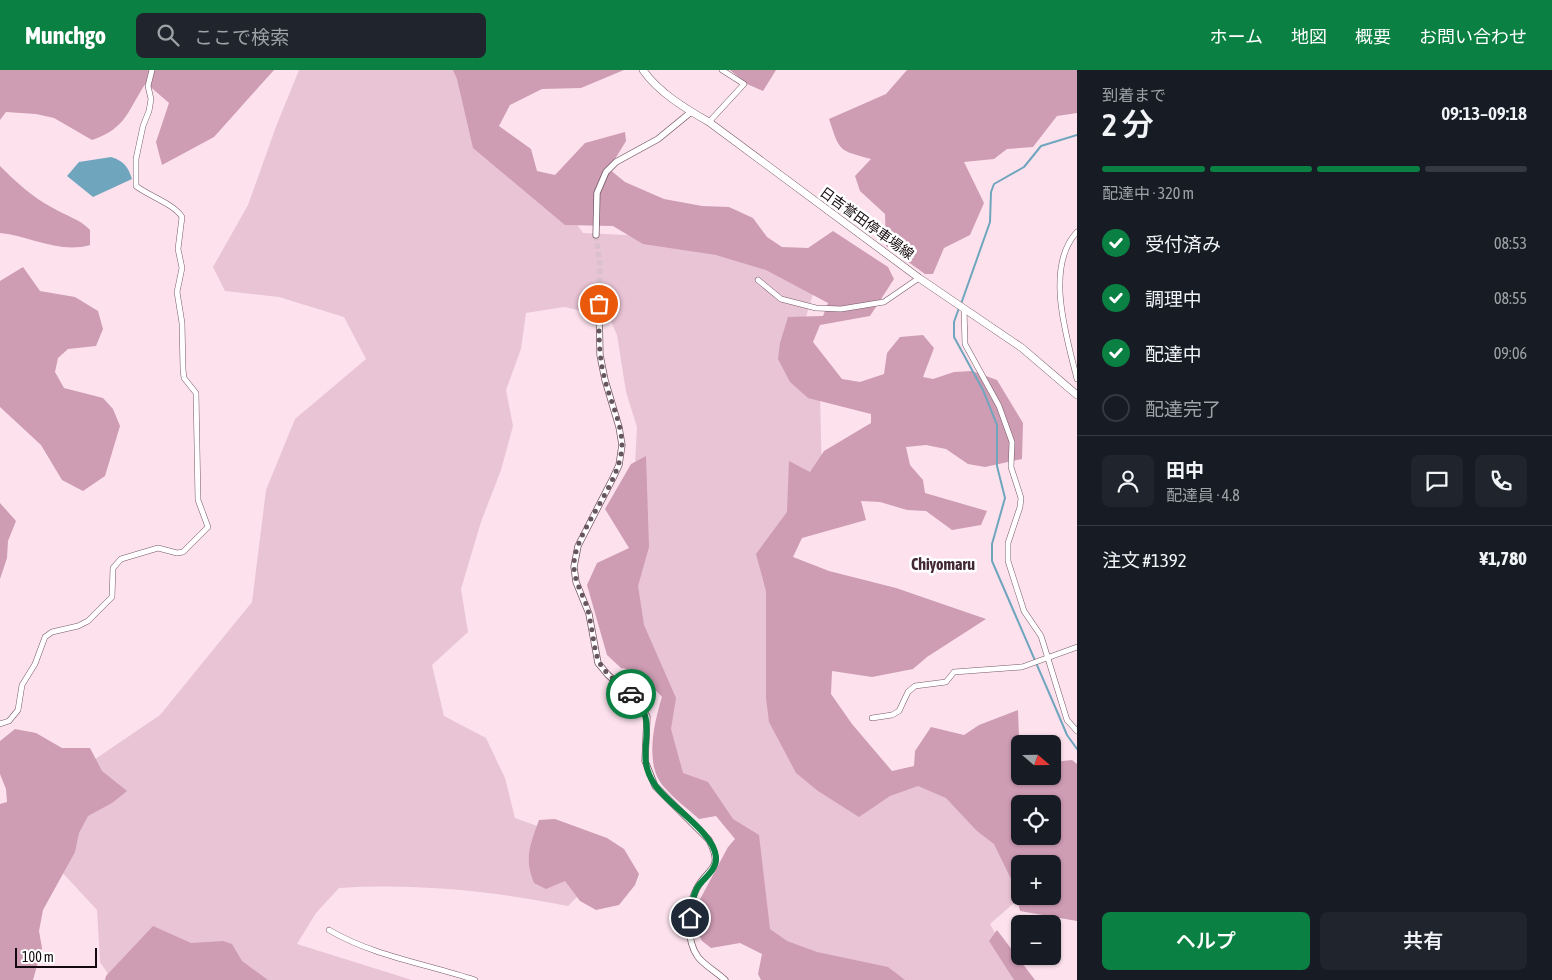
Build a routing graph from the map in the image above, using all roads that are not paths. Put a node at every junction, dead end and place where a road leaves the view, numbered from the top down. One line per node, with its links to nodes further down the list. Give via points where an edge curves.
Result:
1 (152, 70): 17 (street, via 148,86 149,111 136,159 136,186 182,217 178,249 182,268 177,292 182,323 183,369 184,378 196,393 198,500 208,527 183,552 158,548 121,559 113,568 112,597 88,621 61,628 45,637 22,685 18,710 9,721)
2 (643, 70): 4 (main road, 日吉誉田停車場線, via 654,84)
3 (722, 70): 5 (street, via 744,84)
4 (691, 112): 5 (main road, 日吉誉田停車場線); 7 (street, via 658,139 616,162 606,172 597,193)
5 (709, 122): 8 (main road, 日吉誉田停車場線)
6 (1077, 232): 12 (street, via 1065,252 1059,276 1065,329)
7 (596, 235)
8 (919, 278): 9 (street, via 884,302 841,309 816,308 781,300); 11 (main road, 日吉誉田停車場線)
9 (758, 280)
10 (599, 304): 21 (street, via 600,355 622,445 619,465 578,546 574,567 576,582 589,614 598,663 639,702 647,717 644,753 650,777 655,786 710,840 714,850 713,869 696,889 693,899 690,937 699,958)
11 (964, 308): 13 (main road, 日吉誉田停車場線, via 1022,348); 15 (street, via 965,344 999,406 1012,442 1011,467 1021,498 1008,543 1008,561 1024,611 1041,636)
12 (1077, 379)
13 (1077, 396)
14 (1077, 647): 15 (street)
15 (1048, 656): 16 (street, via 1022,668 954,672 946,682 915,686 892,715); 18 (street, via 1067,720)
16 (872, 718)
17 (0, 724)
18 (1077, 731)
19 (329, 930): 20 (street, via 393,956)
20 (475, 980)
21 (725, 980)

